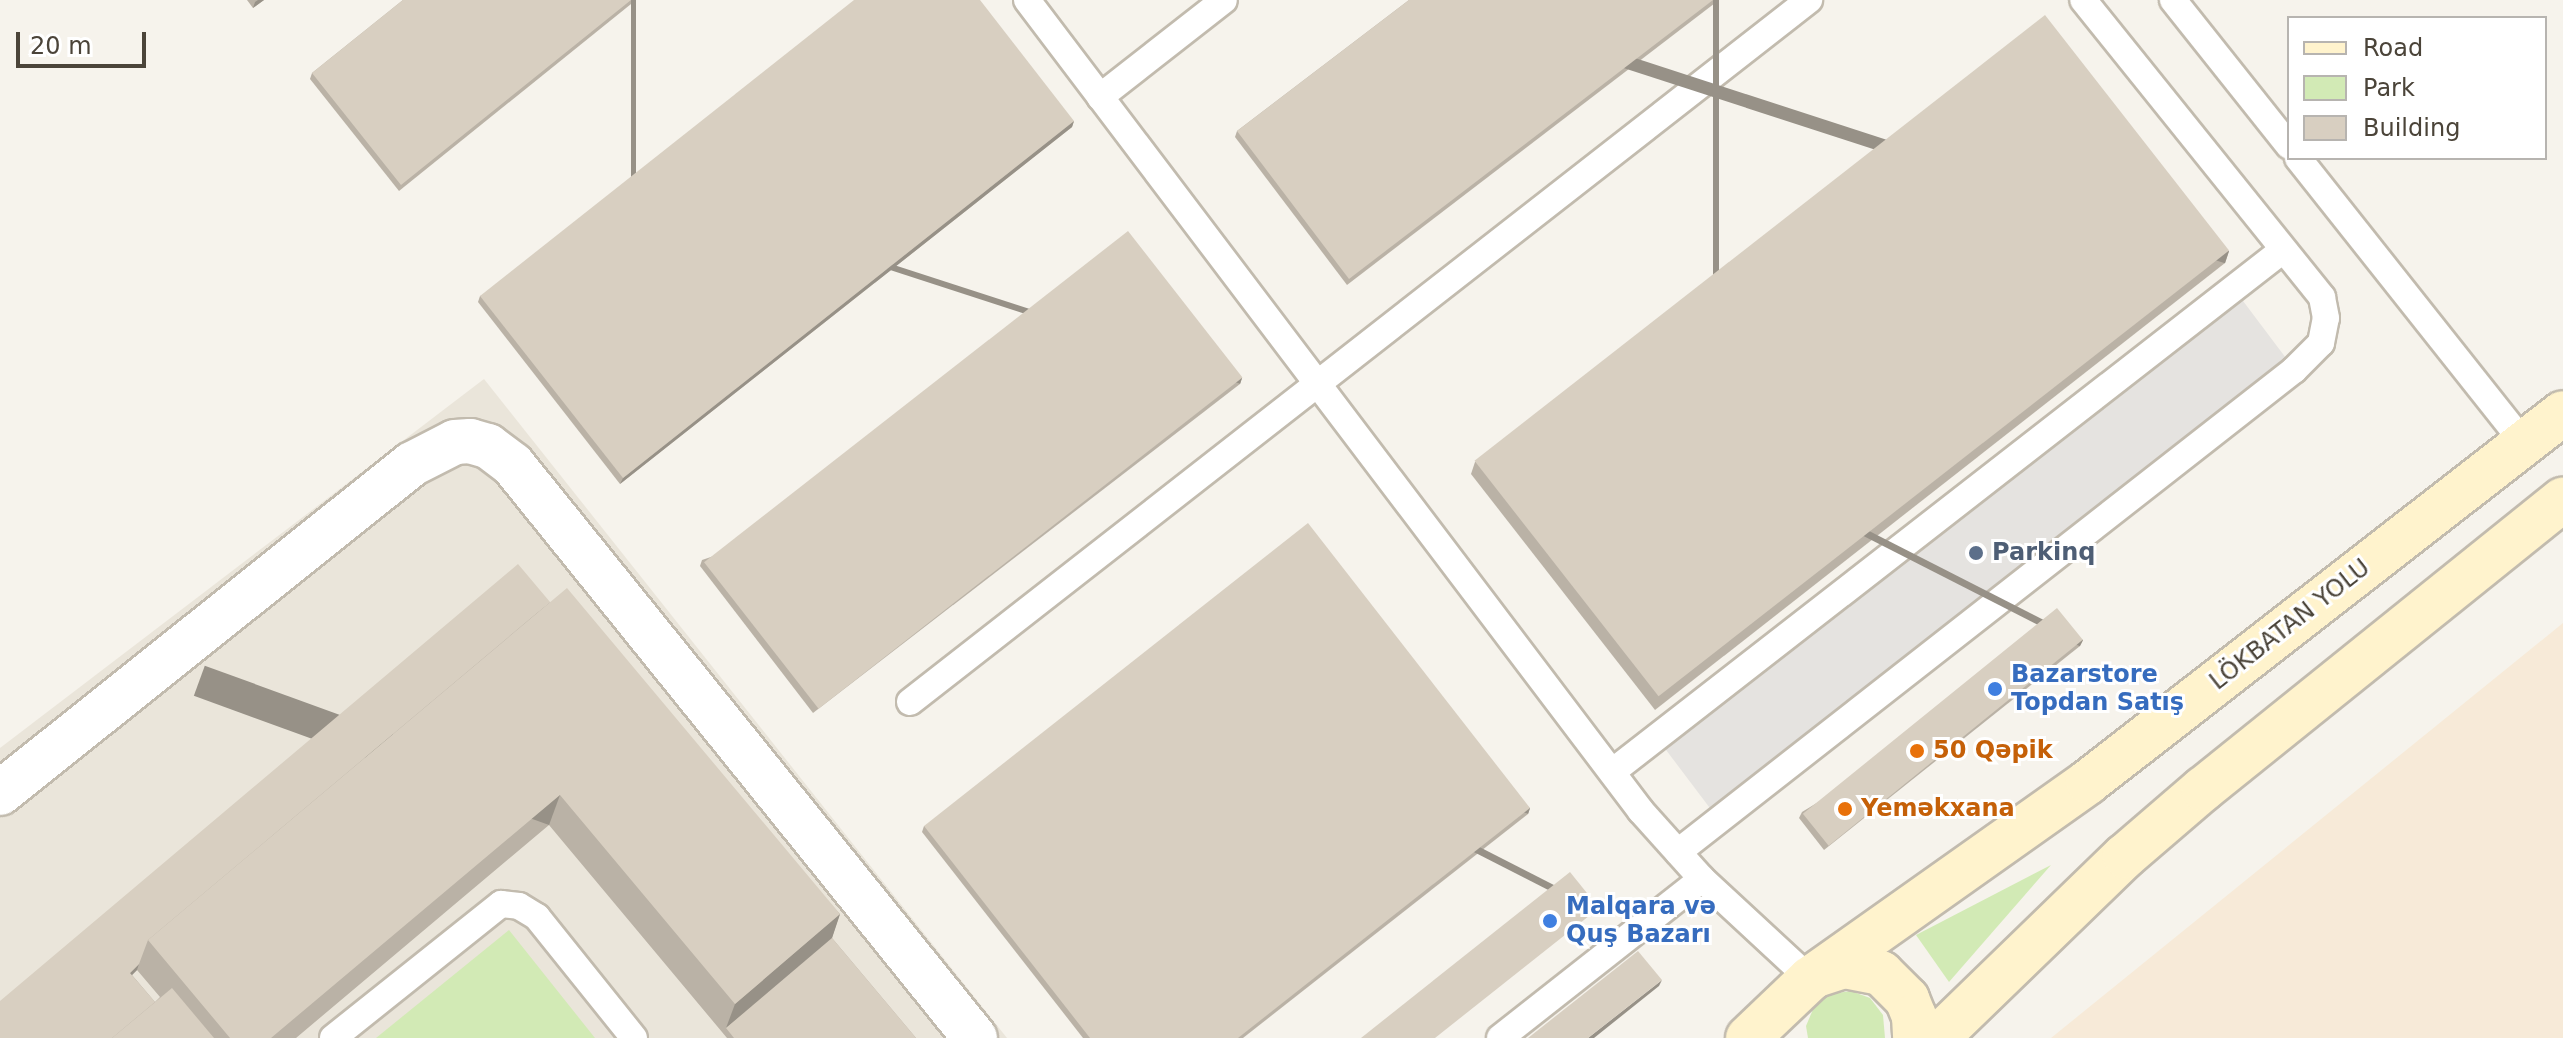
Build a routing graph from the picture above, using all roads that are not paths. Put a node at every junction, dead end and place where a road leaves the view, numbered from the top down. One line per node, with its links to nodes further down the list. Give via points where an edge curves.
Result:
1 (1027, 0): 6 (lane)
2 (1224, 0): 6 (lane)
3 (1809, 0): 10 (lane)
4 (2083, 0): 9 (lane)
5 (2173, 0): 7 (lane)
6 (1100, 97): 10 (lane)
7 (2287, 143)
8 (2300, 160): 12 (lane)
9 (2283, 250): 15 (lane); 17 (lane, via 2322,297 2326,318 2321,343 2294,370)
10 (1318, 385): 14 (lane); 15 (lane)
11 (2563, 413): 12 (main road, LÖKBATAN YOLU)
12 (2525, 444): 19 (main road, LÖKBATAN YOLU, via 2088,782)
13 (2563, 500): 27 (main road, via 2125,856)
14 (910, 702)
15 (1612, 772): 17 (lane)
16 (0, 793): 22 (street, via 412,464 455,442 470,441 488,446 513,465)
17 (1678, 852): 18 (lane)
18 (1702, 879): 19 (lane); 23 (lane)
19 (1810, 979): 24 (main road, LÖKBATAN YOLU); 25 (main road, via 1787,1012); 26 (main road, via 1844,966 1881,973 1907,999)
20 (333, 1038): 21 (lane, via 501,904 519,906 537,917)
21 (634, 1038)
22 (975, 1038)
23 (1500, 1038)
24 (1748, 1038)
25 (1785, 1038)
26 (1915, 1038)
27 (1937, 1038)

